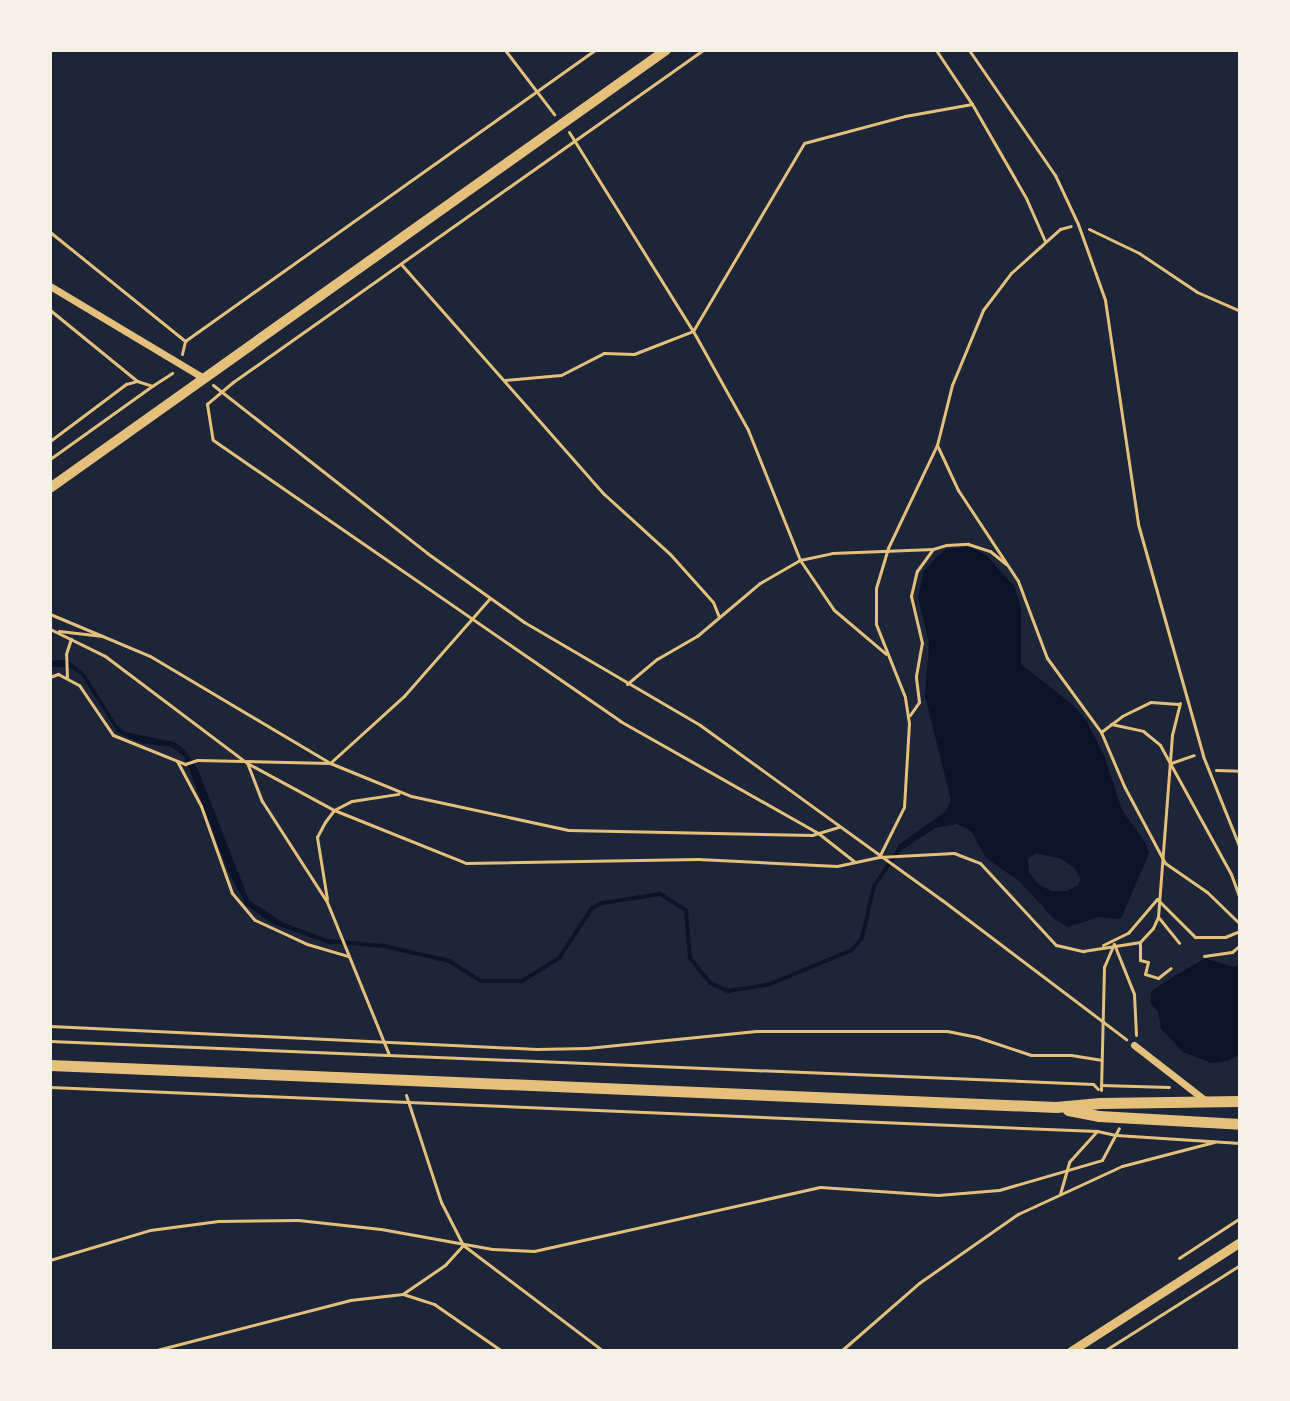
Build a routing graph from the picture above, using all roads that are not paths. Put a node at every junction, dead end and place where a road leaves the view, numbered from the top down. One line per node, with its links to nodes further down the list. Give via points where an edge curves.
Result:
1 (666, 50): 4 (main road)
2 (969, 50): 6 (lane, via 1055,175 1105,300 1138,524 1202,752)
3 (50, 286): 4 (street)
4 (204, 378): 5 (main road)
5 (50, 488)
6 (1240, 848)
7 (1133, 1044): 10 (street)
8 (50, 1065): 11 (main road)
9 (1240, 1101): 10 (main road)
10 (1207, 1102): 11 (main road)
11 (1056, 1107): 12 (main road, via 1099,1116)
12 (1240, 1124)
13 (1240, 1242): 14 (street)
14 (1071, 1351)

